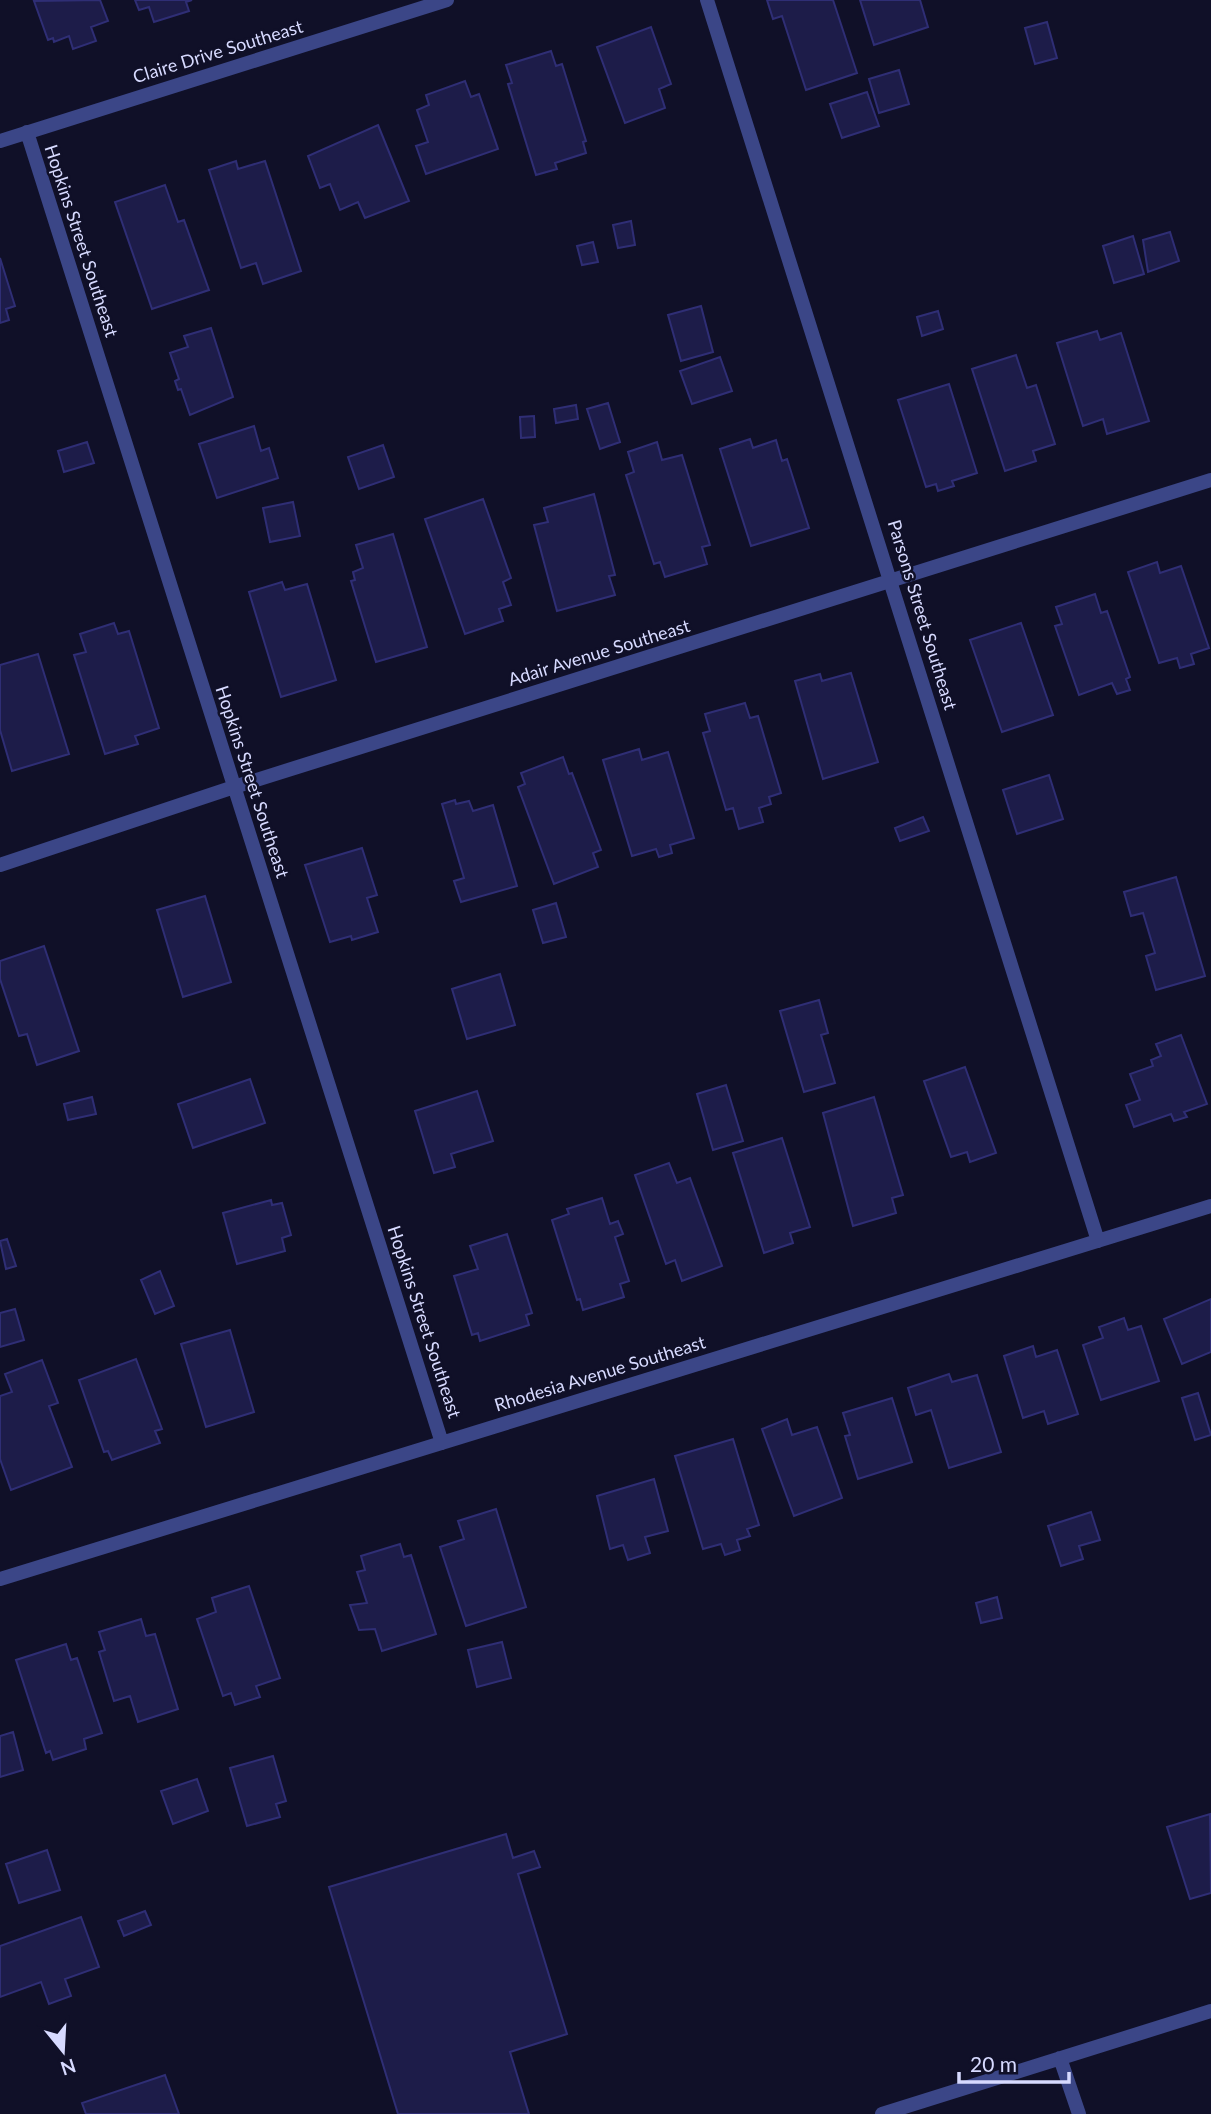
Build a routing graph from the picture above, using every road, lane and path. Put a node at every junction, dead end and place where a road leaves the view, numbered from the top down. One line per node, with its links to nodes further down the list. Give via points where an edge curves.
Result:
1 (447, 0): 3 (street, Claire Drive Southeast)
2 (707, 0): 6 (street, Parsons Street Southeast)
3 (27, 132): 4 (street, Claire Drive Southeast); 7 (street, Hopkins Street Southeast)
4 (0, 141)
5 (1211, 481): 6 (street, Adair Avenue Southeast)
6 (891, 581): 7 (street, Adair Avenue Southeast); 10 (street, Parsons Street Southeast)
7 (234, 788): 8 (street, Adair Avenue Southeast); 11 (street, Hopkins Street Southeast)
8 (0, 865)
9 (1211, 1206): 10 (street, Rhodesia Avenue Southeast)
10 (1098, 1241): 11 (street, Rhodesia Avenue Southeast)
11 (442, 1443): 12 (street, Rhodesia Avenue Southeast)
12 (0, 1579)
13 (1211, 2011): 14 (street)
14 (1060, 2058): 15 (street); 16 (street)
15 (882, 2114)
16 (1079, 2114)

